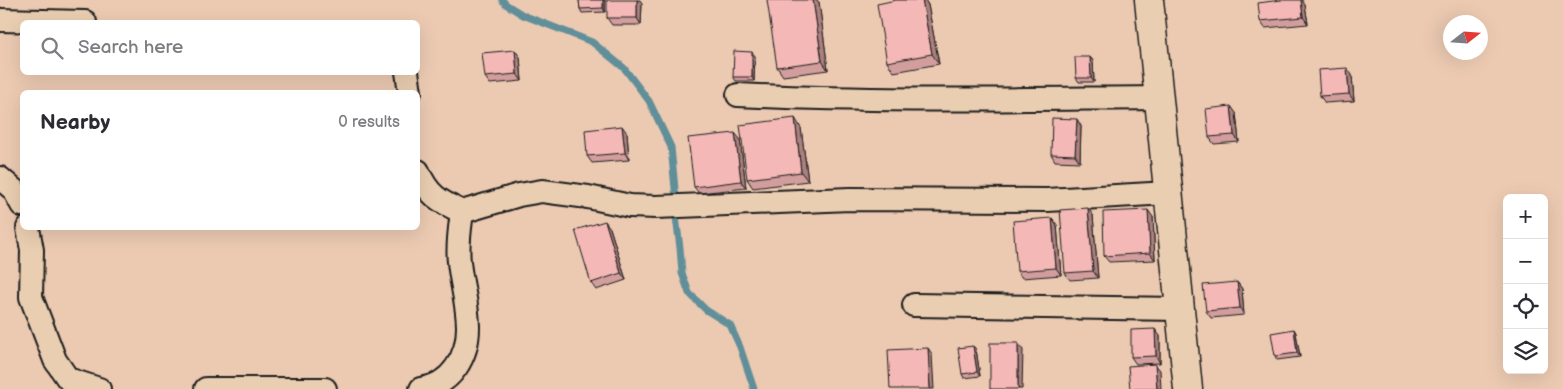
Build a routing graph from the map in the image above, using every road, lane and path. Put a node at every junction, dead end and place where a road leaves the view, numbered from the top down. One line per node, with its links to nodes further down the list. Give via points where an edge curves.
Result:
1 (1149, 0): 7 (street)
2 (0, 20): 3 (street)
3 (20, 20)
4 (407, 75): 5 (street)
5 (410, 90)
6 (738, 96): 7 (street, via 915,100)
7 (1159, 98): 10 (street)
8 (420, 175): 12 (street, via 428,191 437,199)
9 (0, 178): 11 (street, via 14,190)
10 (1168, 193): 12 (street, via 1047,200 850,200 656,207 630,206 542,191); 15 (street)
11 (20, 202)
12 (462, 212): 19 (street, via 458,240 468,327 466,342 450,377)
13 (28, 230): 16 (street, via 32,250 31,297 55,360 68,379)
14 (914, 305): 15 (street)
15 (1180, 309): 20 (street)
16 (99, 389)
17 (206, 389): 18 (street)
18 (325, 389)
19 (421, 389)
20 (1188, 389)

